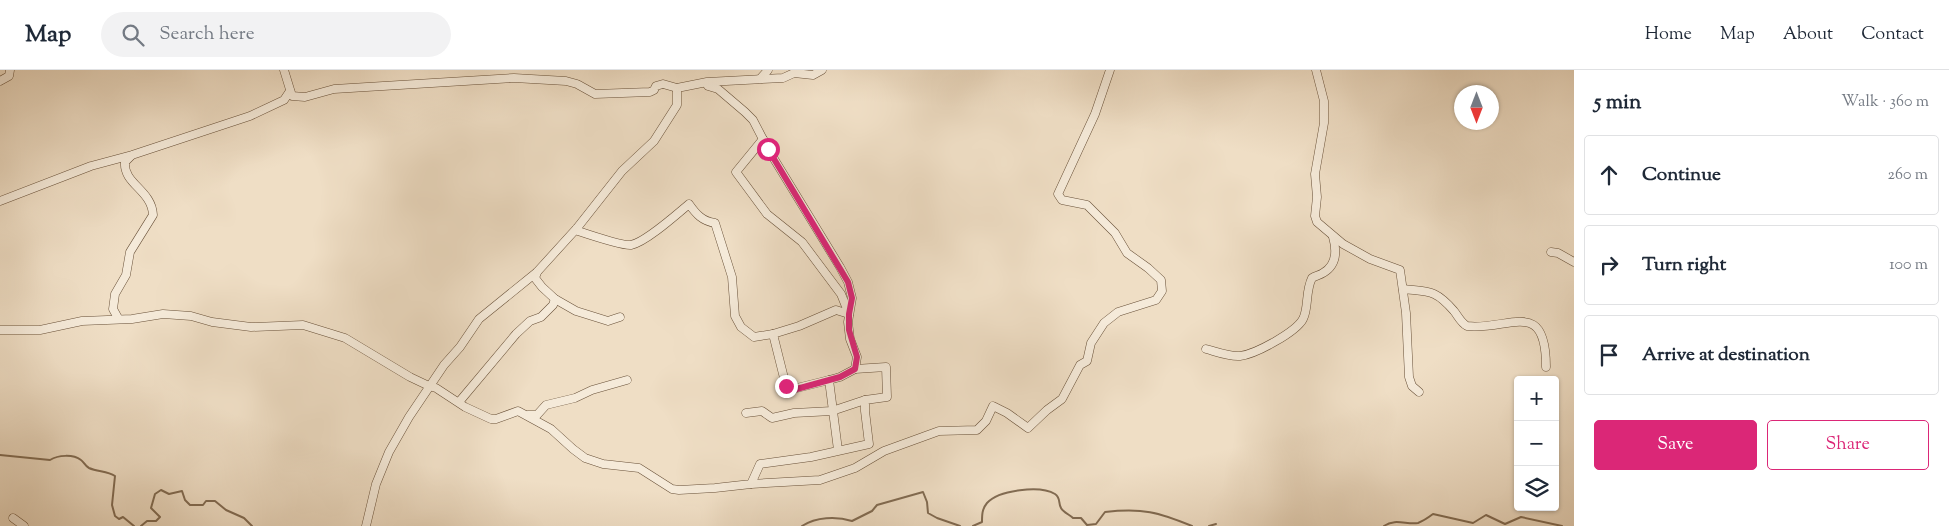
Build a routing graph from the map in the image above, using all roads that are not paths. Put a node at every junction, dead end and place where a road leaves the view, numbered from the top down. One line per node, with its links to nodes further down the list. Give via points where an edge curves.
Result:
1 (10, 70): 8 (street, via 9,76)
2 (284, 70): 11 (street)
3 (768, 70): 7 (street)
4 (822, 70): 7 (street, via 813,75 794,73 783,78)
5 (1110, 70): 40 (street, via 1095,114 1058,194 1062,200 1087,205 1115,233 1127,253 1161,280 1162,291 1156,300 1118,312 1104,323 1091,342 1088,361 1080,365 1062,399 1028,428 993,406 977,430 939,431 820,480)
6 (1316, 70): 16 (street, via 1324,102 1324,123 1315,174 1315,216)
7 (760, 79): 9 (street)
8 (0, 81)
9 (706, 83): 10 (street); 12 (street, via 745,112)
10 (676, 88): 11 (street, via 663,84 650,92 595,94 566,81 514,78 334,89 298,98); 15 (street, via 677,105 654,141 622,171)
11 (290, 91): 13 (street, via 284,100 250,116)
12 (763, 139): 22 (street, via 848,282 852,298); 22 (street, via 736,172 767,214 807,249 842,294)
13 (132, 155): 14 (street, via 91,166); 24 (street, via 124,162 124,167 133,183 150,200 153,215 130,252 126,276 115,294 113,309)
14 (0, 201)
15 (577, 228): 19 (street); 26 (street, via 592,236 630,245 650,235 689,204 700,217 715,223 731,271 735,316 741,327 754,337)
16 (1333, 237): 20 (street, via 1370,259 1400,270); 27 (street, via 1336,258 1330,268 1312,278 1306,291 1304,316 1296,328 1259,350 1240,356)
17 (1551, 252): 18 (street)
18 (1574, 262)
19 (537, 272): 21 (street, via 535,278); 32 (street, via 479,319)
20 (1403, 288): 28 (street, via 1434,294 1450,306 1467,326 1515,321 1531,324 1537,328 1546,347); 33 (street, via 1409,377)
21 (555, 299): 23 (street, via 588,316 608,321); 35 (street, via 540,317 530,321 516,334)
22 (849, 314): 26 (street, via 836,310); 29 (street, via 850,338 857,357)
23 (620, 317)
24 (118, 318): 25 (street, via 82,321 40,330); 32 (street, via 176,314 257,328 303,325 346,338)
25 (0, 330)
26 (773, 334): 31 (street, via 786,386 793,390)
27 (1206, 349)
28 (1546, 367)
29 (855, 369): 31 (street); 34 (street, via 886,368 887,397)
30 (627, 380): 38 (street, via 546,405 537,415)
31 (829, 380): 36 (street)
32 (428, 386): 35 (street); 43 (street, via 389,452 376,484)
33 (1419, 392)
34 (865, 400): 36 (street); 39 (street, via 870,444)
35 (459, 402): 38 (street, via 491,419 518,411)
36 (832, 411): 37 (street, via 772,418 762,411); 39 (street)
37 (746, 413)
38 (524, 415): 40 (street, via 551,429 585,458 603,464 639,468 672,489)
39 (838, 450): 40 (street, via 760,464)
40 (751, 484)
41 (14, 518): 42 (street)
42 (24, 526)
43 (366, 526)

